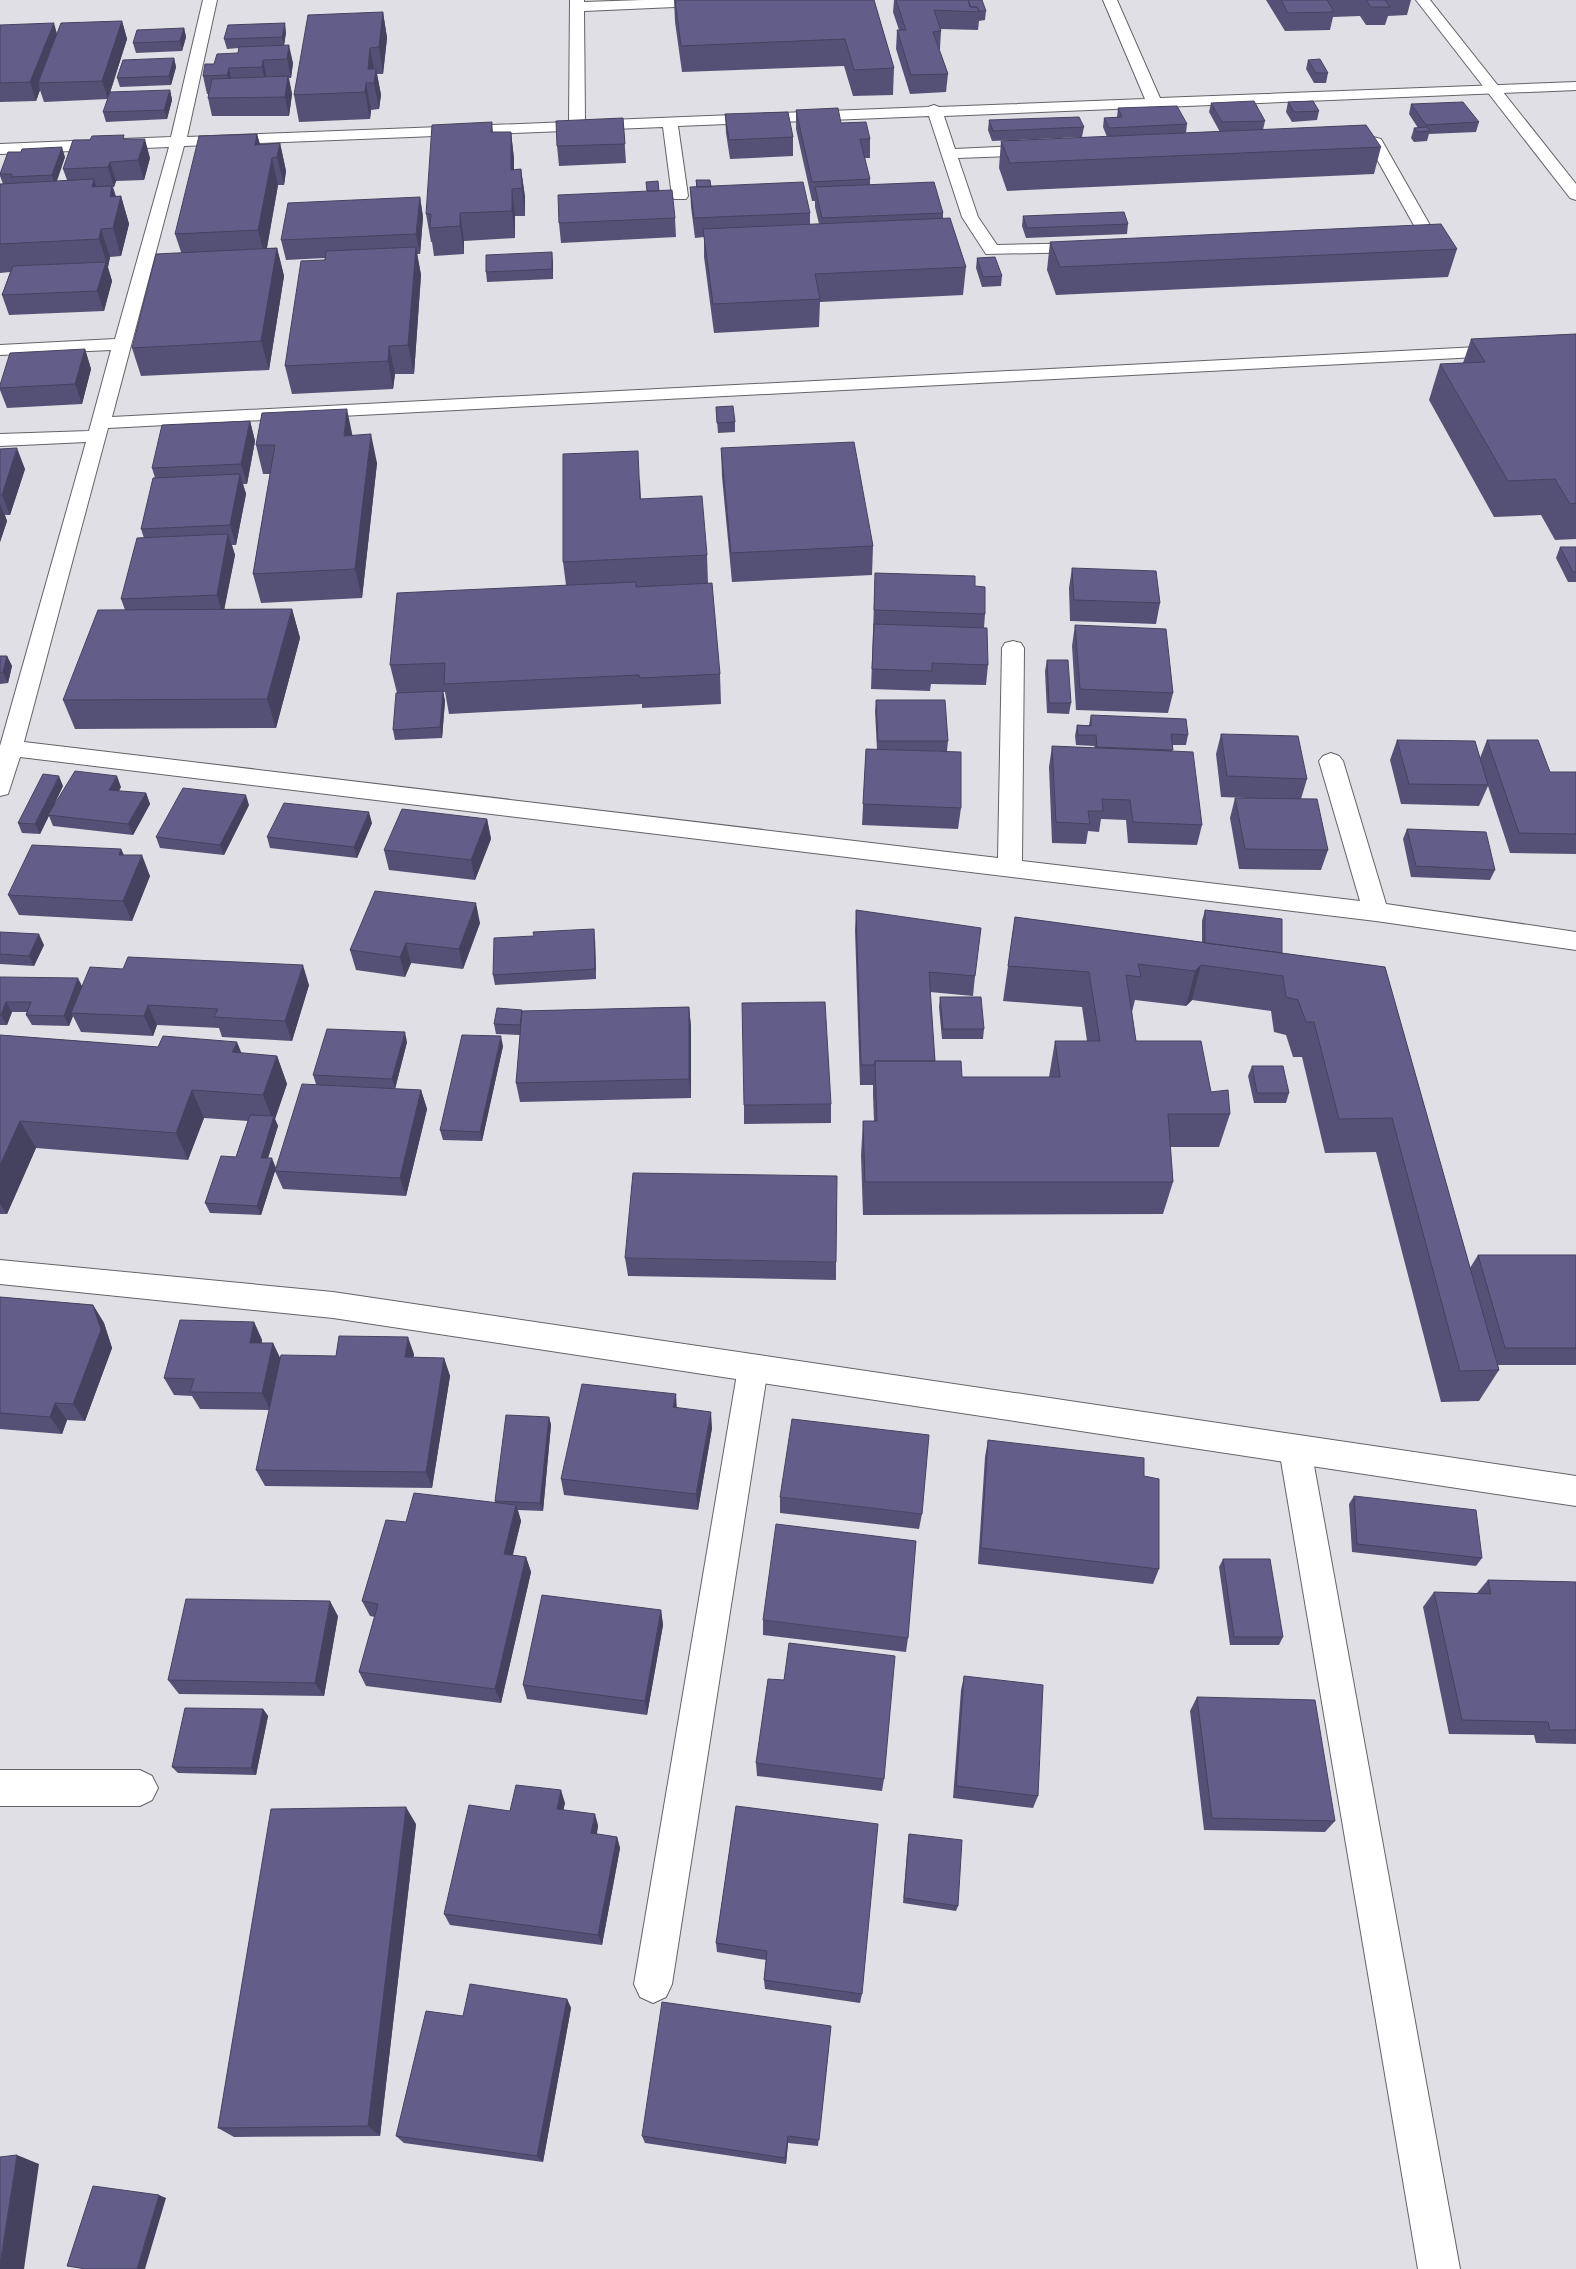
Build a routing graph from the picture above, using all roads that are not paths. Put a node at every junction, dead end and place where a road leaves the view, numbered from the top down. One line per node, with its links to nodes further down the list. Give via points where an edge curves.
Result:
1 (210, 0): 13 (street)
2 (743, 0): 5 (street)
3 (1110, 0): 8 (street)
4 (1424, 0): 7 (street)
5 (577, 4): 11 (street)
6 (1576, 86): 7 (street)
7 (1492, 89): 8 (street); 17 (street)
8 (1154, 101): 9 (street)
9 (934, 110): 10 (street); 16 (street)
10 (670, 121): 11 (street); 18 (street)
11 (577, 124): 13 (street)
12 (1335, 137): 19 (street, via 1355,136 1375,142 1427,234)
13 (178, 141): 14 (street); 21 (street)
14 (0, 149)
15 (1057, 149): 16 (street)
16 (948, 154): 20 (street, via 970,218 992,250)
17 (1576, 195)
18 (680, 196)
19 (1388, 235)
20 (1100, 246)
21 (122, 344): 23 (street); 24 (street)
22 (1576, 347): 24 (street)
23 (0, 350)
24 (98, 430): 25 (street); 27 (street)
25 (0, 440)
26 (1013, 648): 30 (street)
27 (11, 748): 29 (street); 30 (street)
28 (1331, 761): 31 (street)
29 (0, 788)
30 (1010, 868): 31 (street)
31 (1376, 912): 32 (street)
32 (1576, 941)
33 (0, 1272): 34 (street, via 333,1305)
34 (753, 1368): 35 (street); 39 (street)
35 (1295, 1449): 36 (street); 40 (street)
36 (1576, 1491)
37 (0, 1788): 38 (street)
38 (140, 1788)
39 (653, 1984)
40 (1439, 2269)

